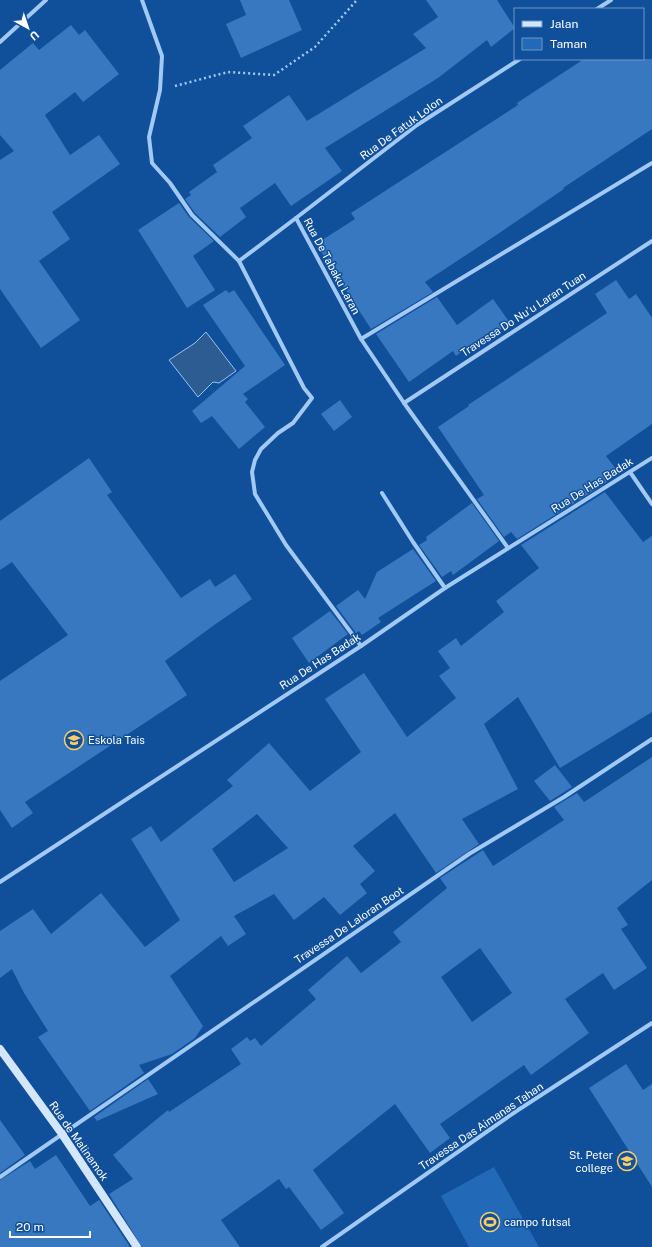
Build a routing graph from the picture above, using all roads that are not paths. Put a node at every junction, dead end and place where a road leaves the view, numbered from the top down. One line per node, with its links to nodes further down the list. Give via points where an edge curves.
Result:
1 (46, 0): 5 (street)
2 (142, 0): 10 (street, via 162,56 160,90 149,137 152,163 170,183 192,215)
3 (611, 0): 4 (street)
4 (599, 8)
5 (0, 42)
6 (518, 60): 8 (street, Rua De Fatuk Lolon, via 417,125)
7 (652, 163): 11 (street)
8 (296, 218): 10 (street, Rua De Tabaku Laran); 11 (street, Rua De Tabaku Laran)
9 (652, 241): 12 (street, Travessa Do Nu’u Laran Tuan)
10 (239, 261): 19 (street, via 304,388 312,398 293,423 261,449 252,472 255,494 286,545)
11 (361, 339): 12 (street, Rua De Tabaku Laran)
12 (404, 402): 17 (street, Rua De Tabaku Laran)
13 (652, 458): 14 (street, Rua De Has Badak)
14 (630, 472): 16 (street); 17 (street, Rua De Has Badak)
15 (382, 493): 18 (street)
16 (652, 504)
17 (508, 548): 18 (street, Rua De Has Badak)
18 (445, 588): 19 (street, Rua De Has Badak)
19 (361, 646): 21 (street, Rua De Has Badak)
20 (652, 739): 24 (street, Travessa De Laloran Boot, via 564,797 469,854)
21 (0, 882)
22 (652, 1023): 27 (street, Travessa Das Aimanas Tahan, via 515,1112)
23 (0, 1049): 24 (street, Rua de Malinamok)
24 (62, 1134): 25 (street, Travessa De Laloran Boot); 26 (street, Rua de Malinamok)
25 (0, 1177)
26 (137, 1247)
27 (322, 1247)

